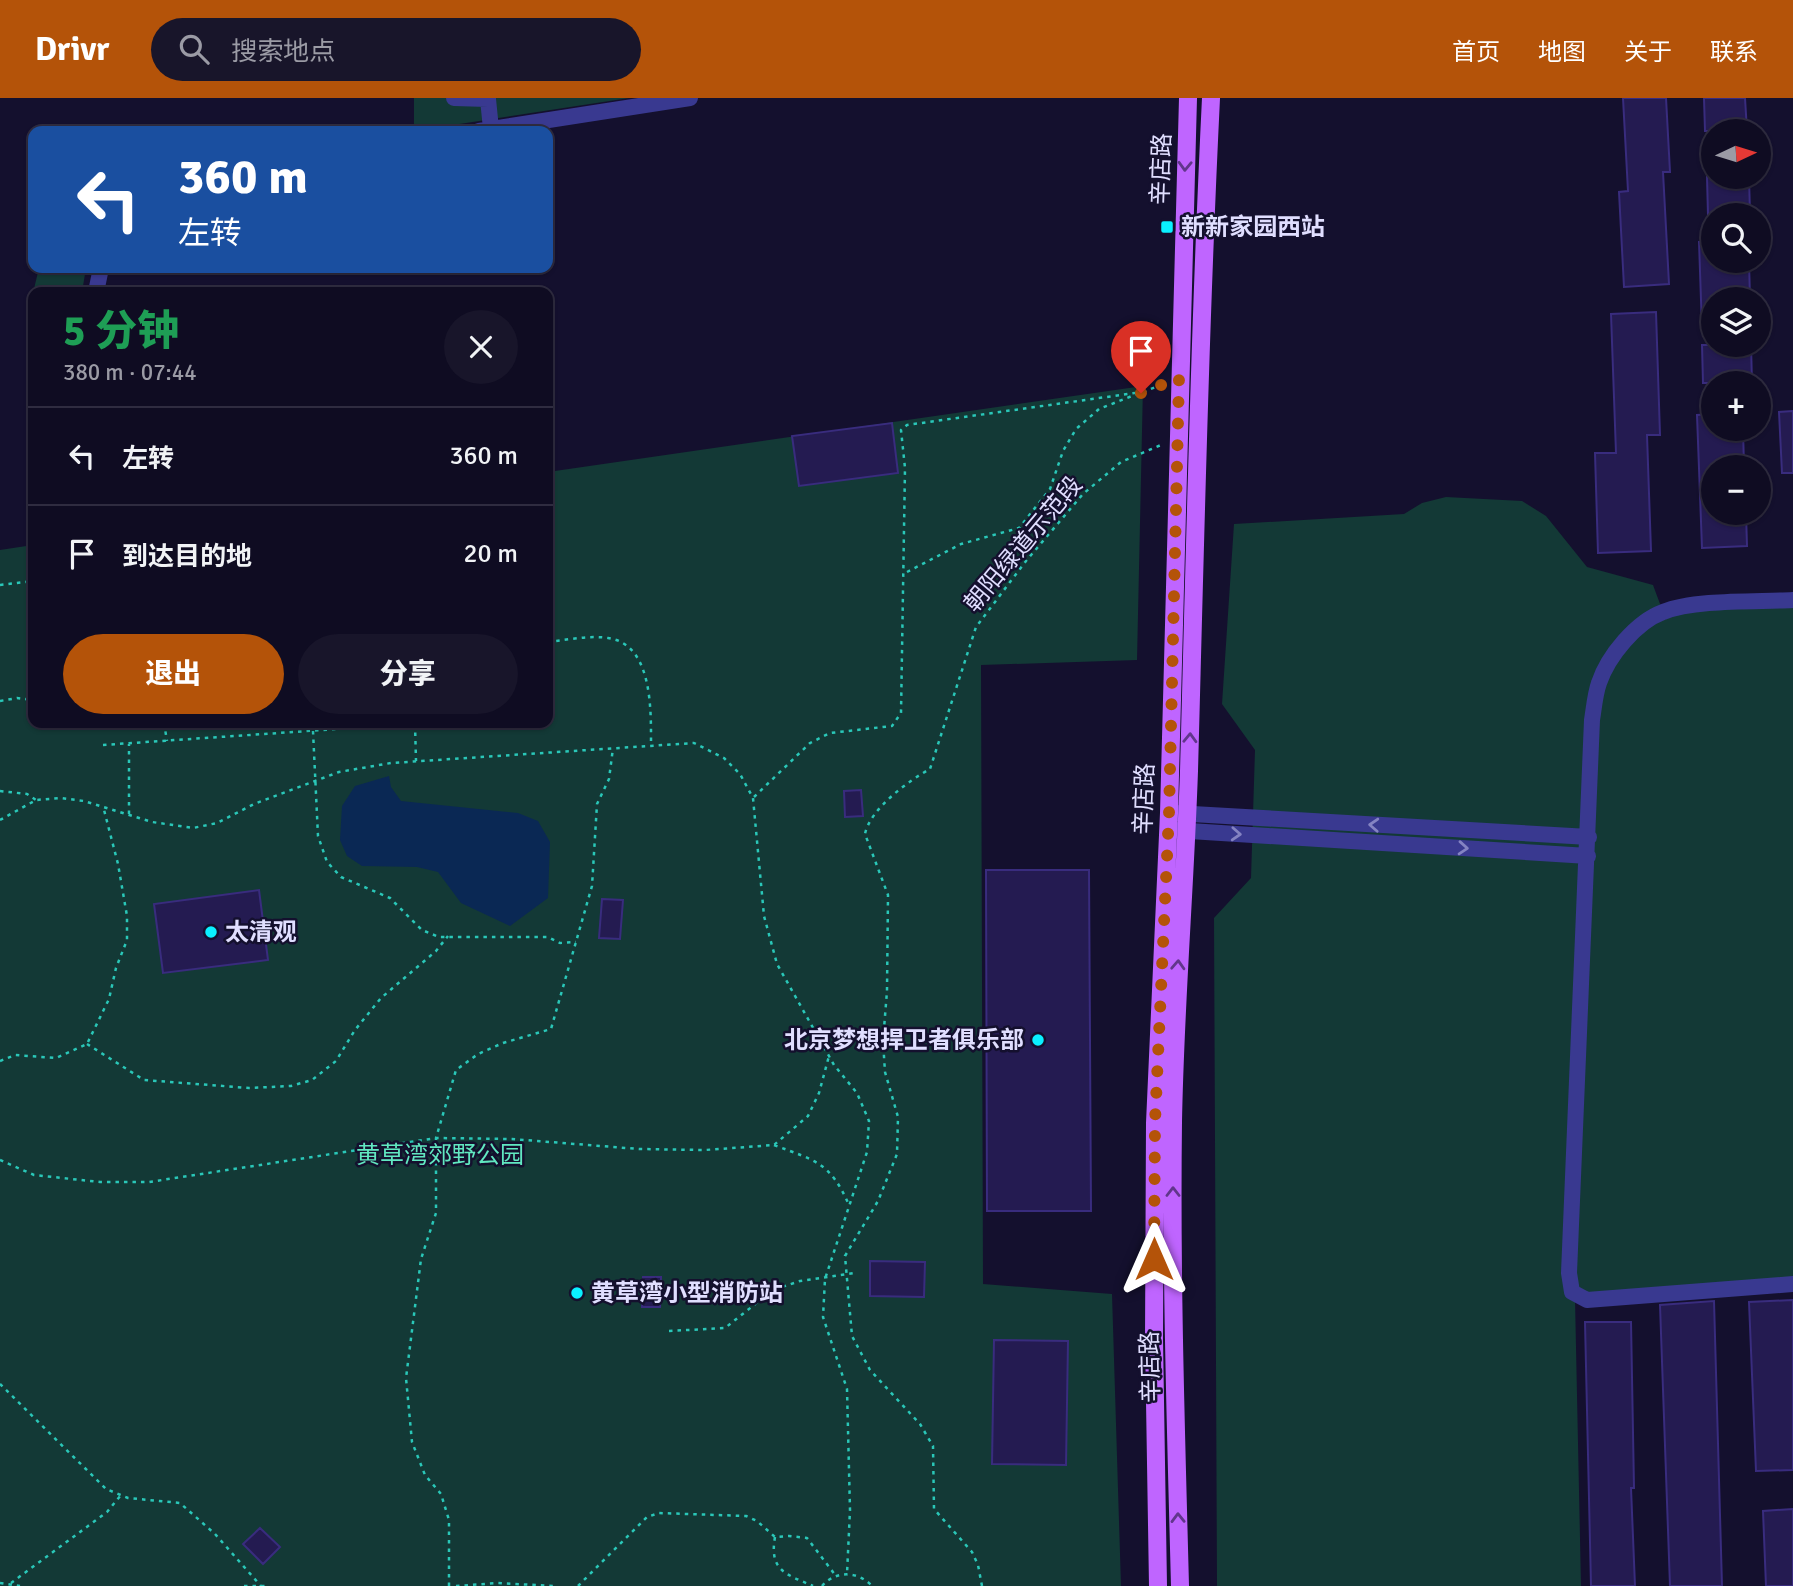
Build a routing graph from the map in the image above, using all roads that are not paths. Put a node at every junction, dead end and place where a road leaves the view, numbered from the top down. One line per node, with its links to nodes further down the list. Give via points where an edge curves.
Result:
1 (454, 98): 5 (street, via 488,99)
2 (690, 98): 6 (street)
3 (1188, 98): 8 (main road, 辛店路, one-way to 8)
4 (1211, 98): 9 (main road, 辛店路, one-way to 4)
5 (485, 126)
6 (511, 126)
7 (1793, 600): 10 (street, via 1662,612 1640,627 1613,656 1599,683 1592,720)
8 (1168, 822): 9 (street); 13 (main road, 辛店路, via 1154,1192)
9 (1187, 823): 10 (street, one-way to 9); 11 (street, one-way to 11); 14 (main road, 辛店路, one-way to 9, via 1173,1122)
10 (1589, 837): 11 (street)
11 (1588, 856): 12 (street, via 1569,1272 1572,1292 1587,1300)
12 (1793, 1284)
13 (1158, 1586)
14 (1180, 1586)

